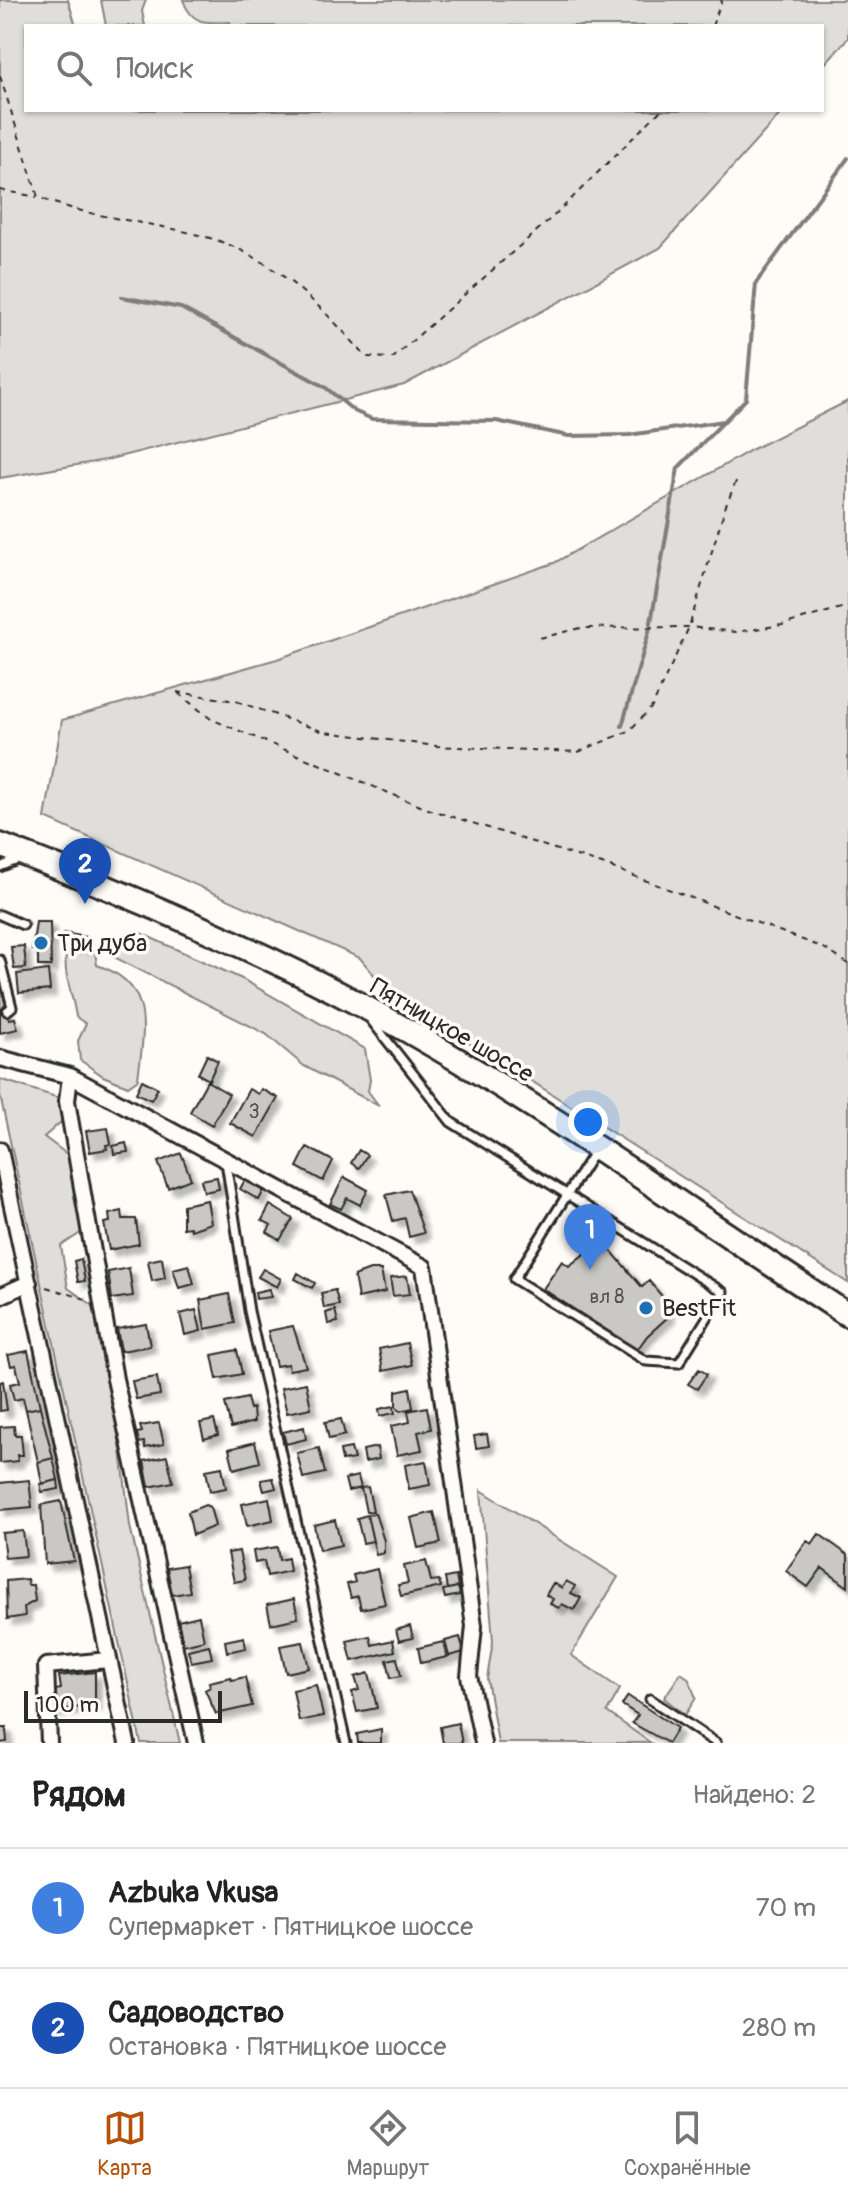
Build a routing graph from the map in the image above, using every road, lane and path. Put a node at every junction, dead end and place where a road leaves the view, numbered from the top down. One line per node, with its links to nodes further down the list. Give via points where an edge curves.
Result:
1 (722, 0): 2 (path)
2 (713, 24)
3 (0, 76): 6 (path)
4 (659, 112): 6 (path, via 557,213 393,358 366,357 275,271 234,247 64,208)
5 (0, 190): 6 (path)
6 (38, 197)
7 (737, 479): 9 (path)
8 (848, 606): 9 (path, via 736,632)
9 (689, 627): 10 (path, via 581,628); 17 (path, via 652,707 629,731 578,752 437,746 324,732 236,701 177,692 211,719 425,808 602,864 824,948)
10 (540, 638)
11 (0, 845): 12 (main road, Пятницкое шоссе)
12 (29, 856): 13 (lane); 18 (main road, Пятницкое шоссе)
13 (0, 867)
14 (0, 915): 15 (lane)
15 (23, 925)
16 (0, 960): 19 (lane, via 12,1007)
17 (848, 964)
18 (359, 1004): 22 (main road, Пятницкое шоссе); 25 (lane, via 451,1122)
19 (7, 1011)
20 (0, 1058): 21 (street)
21 (70, 1076): 24 (street); 28 (street, via 67,1101)
22 (597, 1147): 25 (lane); 29 (main road, Пятницкое шоссе)
23 (0, 1150): 26 (street)
24 (225, 1158): 35 (lane, via 249,1311); 36 (street, via 424,1267 474,1626 469,1676)
25 (568, 1193): 25 (lane, via 514,1279 646,1361 679,1363 723,1292)
26 (29, 1283): 27 (street); 28 (path); 30 (street)
27 (0, 1296)
28 (101, 1303): 34 (street)
29 (848, 1315)
30 (108, 1660): 32 (street, via 46,1666); 33 (street)
31 (650, 1699): 37 (lane)
32 (49, 1743)
33 (127, 1743)
34 (196, 1743)
35 (346, 1743)
36 (483, 1743)
37 (716, 1743)

